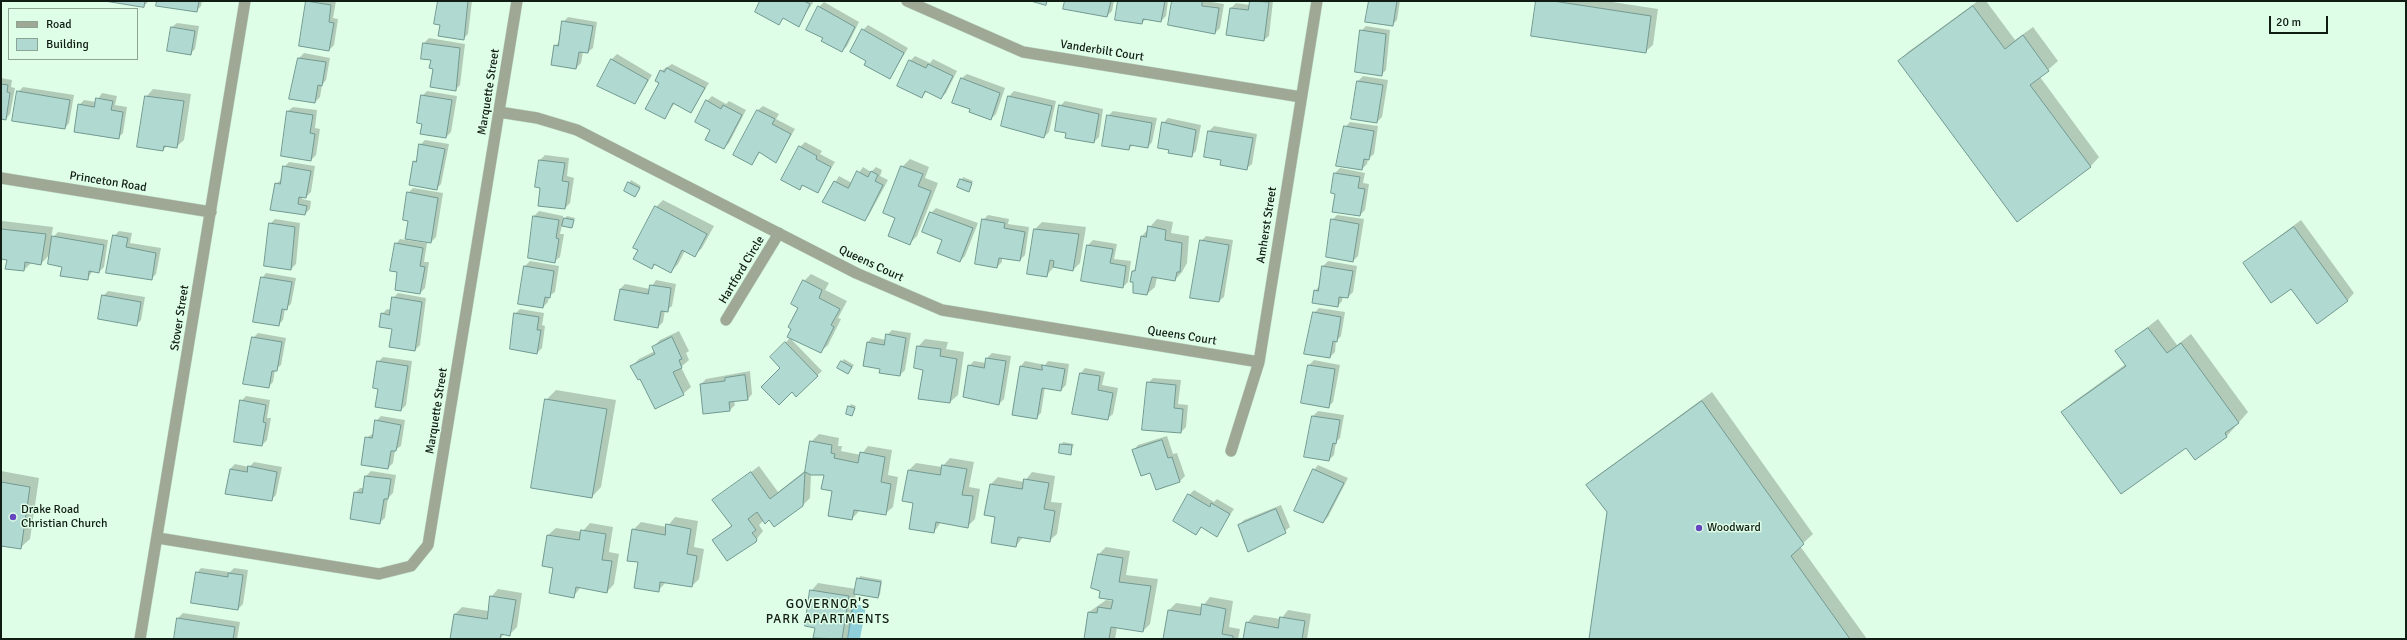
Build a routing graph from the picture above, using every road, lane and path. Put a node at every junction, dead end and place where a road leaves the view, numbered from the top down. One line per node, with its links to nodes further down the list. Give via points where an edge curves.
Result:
1 (245, 1): 8 (street, Stover Street)
2 (517, 1): 6 (street, Marquette Street)
3 (907, 1): 5 (street, Vanderbilt Court, via 1023,52)
4 (1317, 1): 5 (street, Amherst Street)
5 (1301, 97): 11 (street, Amherst Street)
6 (499, 112): 9 (street, Queens Court, via 537,118 577,130); 13 (street, Marquette Street, via 428,545 425,549 411,566 379,574)
7 (1, 178): 8 (street, Princeton Road)
8 (211, 212): 13 (street, Stover Street)
9 (779, 233): 10 (street, Hartford Circle); 11 (street, Queens Court, via 856,273 942,310)
10 (726, 320)
11 (1259, 362): 12 (street, Amherst Street)
12 (1231, 451)
13 (158, 538): 14 (street, Stover Street)
14 (140, 639)

